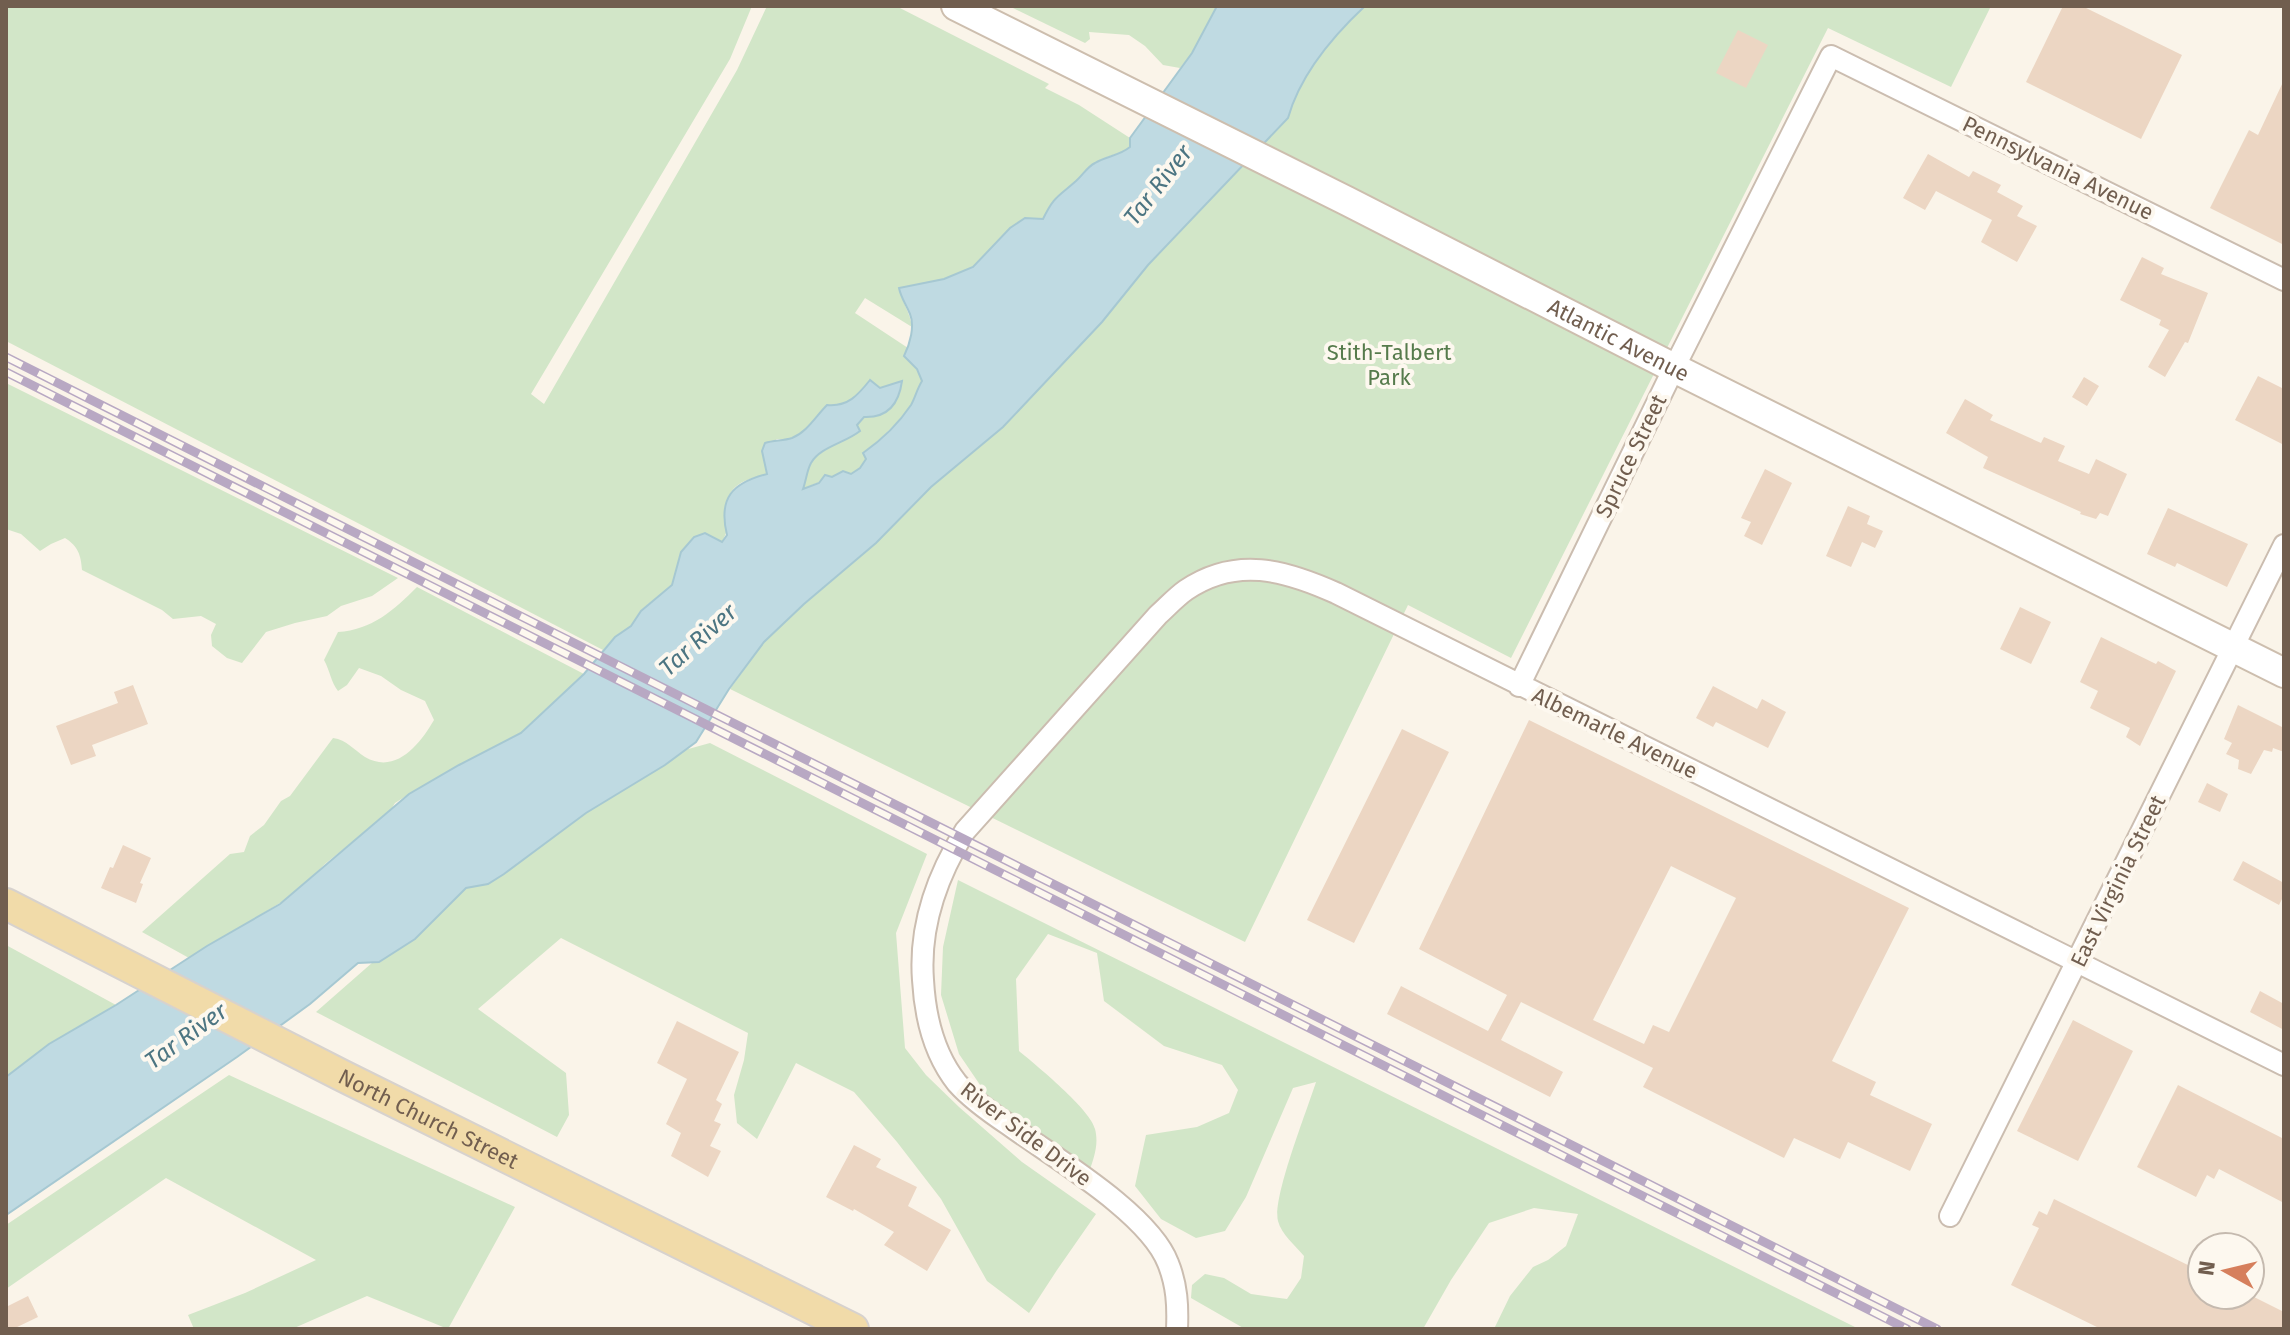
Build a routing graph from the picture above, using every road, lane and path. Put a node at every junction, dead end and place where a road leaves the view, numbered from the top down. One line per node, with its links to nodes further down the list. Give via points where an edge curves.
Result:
1 (956, 6): 4 (main road, Atlantic Avenue)
2 (1831, 56): 3 (street, Pennsylvania Avenue); 4 (street, Spruce Street)
3 (2284, 280)
4 (1674, 368): 6 (main road, Atlantic Avenue); 8 (street, Spruce Street)
5 (2284, 545): 6 (street, East Virginia Street)
6 (2233, 648): 7 (main road, Atlantic Avenue); 11 (street, East Virginia Street)
7 (2284, 673)
8 (1519, 686): 9 (street, Albemarle Avenue, via 1312,582 1270,570 1232,571 1185,590 1158,615); 11 (street, Albemarle Avenue)
9 (998, 792): 15 (street, River Side Drive, via 947,859 935,893 921,959 929,1026 941,1059 958,1084 1145,1228 1167,1261 1178,1301)
10 (6, 904): 14 (main road, North Church Street)
11 (2077, 964): 12 (street, Albemarle Avenue); 13 (street, East Virginia Street)
12 (2284, 1065)
13 (1950, 1216)
14 (853, 1329)
15 (1177, 1329)

